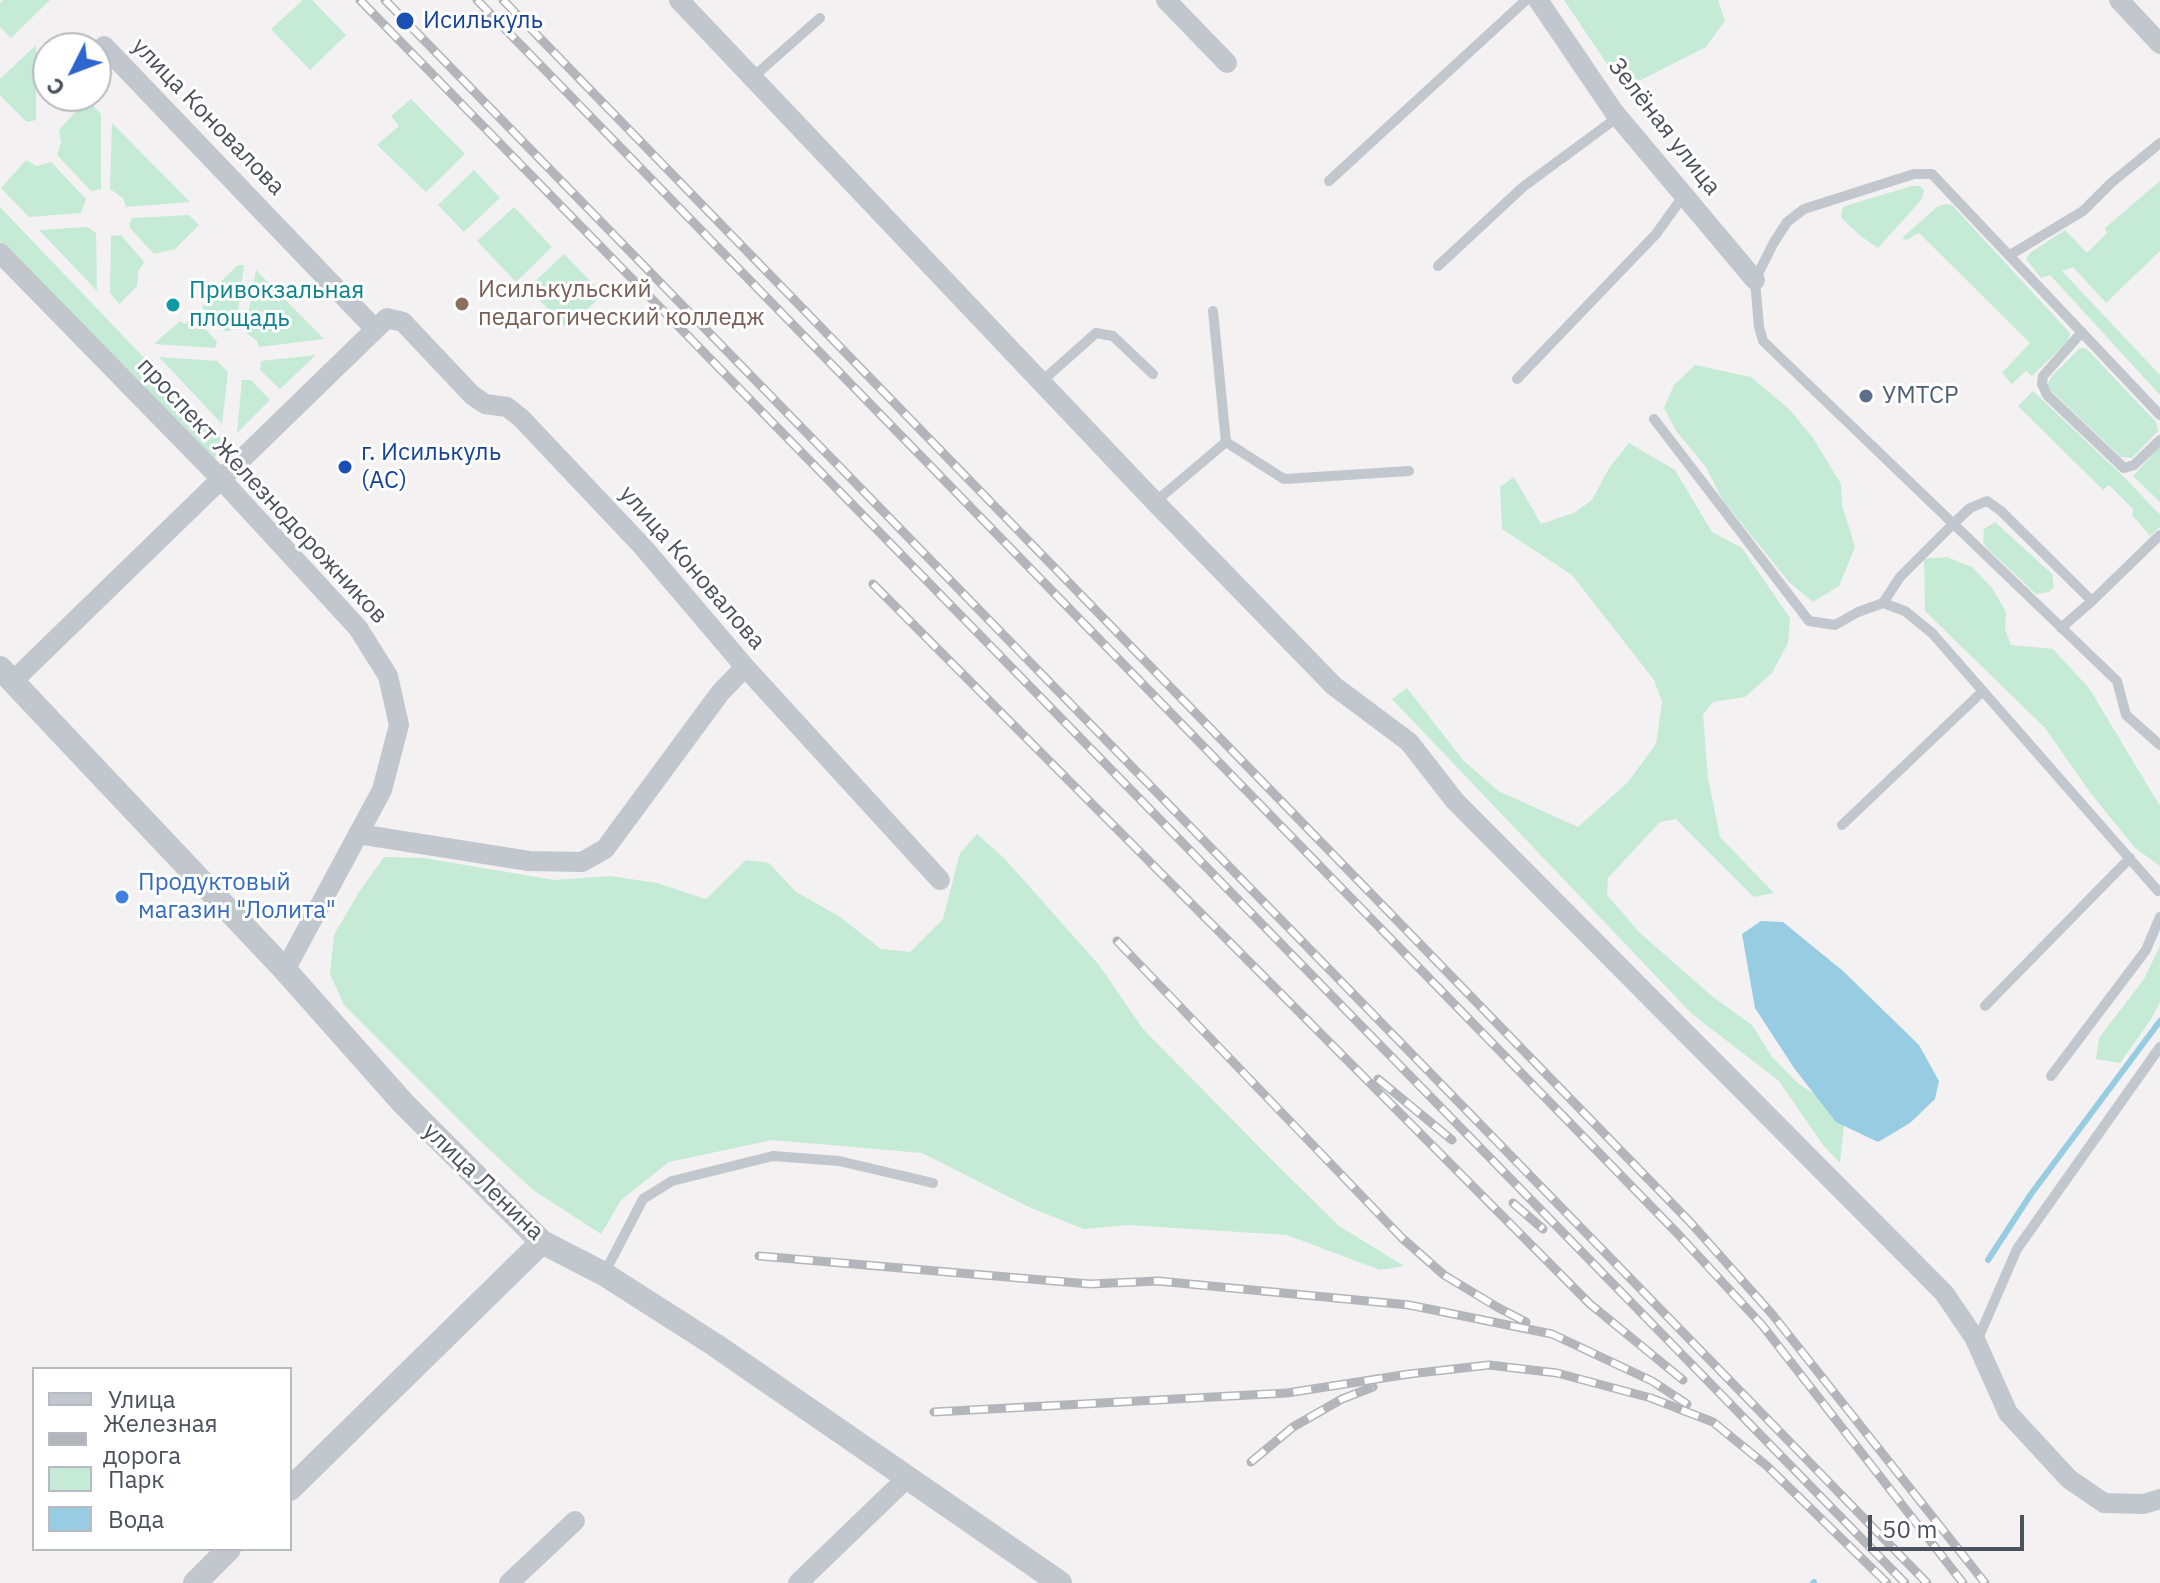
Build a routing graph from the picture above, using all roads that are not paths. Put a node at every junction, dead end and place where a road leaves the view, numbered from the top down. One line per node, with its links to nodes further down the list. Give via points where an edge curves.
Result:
1 (679, 0): 10 (street)
2 (1166, 0): 9 (street)
3 (1526, 0): 13 (lane)
4 (1538, 0): 11 (street, Зелёная улица)
5 (2119, 0): 7 (street)
6 (820, 18): 10 (lane)
7 (2160, 44)
8 (112, 54): 20 (street, улица Коновалова)
9 (1227, 63)
10 (751, 79): 24 (street)
11 (1618, 117): 14 (street, Зелёная улица); 17 (lane, via 1523,187)
12 (2160, 143): 16 (lane, via 2083,211)
13 (1329, 181)
14 (1684, 195): 18 (street, Зелёная улица); 23 (lane, via 1656,234)
15 (0, 253): 30 (street, проспект Железнодорожников)
16 (2010, 255): 18 (lane, via 1932,174 1914,174 1804,209 1787,222); 21 (lane)
17 (1438, 266)
18 (1755, 280): 32 (lane, via 1763,341)
19 (1213, 311): 28 (lane)
20 (380, 323): 30 (street); 37 (street, улица Коновалова, via 403,322 472,395 485,404 507,407 521,418 643,547)
21 (2082, 332): 25 (lane); 27 (lane, via 2043,376 2047,395 2124,468)
22 (1153, 374): 24 (lane, via 1113,336 1096,333)
23 (1517, 379)
24 (1042, 381): 31 (street)
25 (2160, 415)
26 (1654, 419): 35 (lane, via 1809,621 1835,625)
27 (2160, 440)
28 (1226, 442): 29 (lane, via 1284,479); 31 (lane)
29 (1409, 471)
30 (220, 478): 38 (street); 42 (street, проспект Железнодорожников, via 358,628 388,676 399,725 382,790)
31 (1155, 502): 54 (street, via 1334,686 1409,742 1455,801 1944,1293)
32 (1953, 524): 34 (lane, via 1987,501); 35 (lane, via 1900,577); 36 (lane)
33 (2160, 535): 34 (lane)
34 (2092, 601): 36 (lane)
35 (1883, 603): 39 (lane, via 1905,611 1932,633)
36 (2061, 628): 40 (lane, via 2117,681 2126,715)
37 (745, 667): 42 (street, via 605,849 582,862 529,861); 44 (street, улица Коновалова)
38 (6, 675): 47 (street, улица Ленина)
39 (1983, 691): 41 (lane); 43 (lane)
40 (2160, 745)
41 (1842, 825)
42 (358, 834): 47 (street, проспект Железнодорожников)
43 (2130, 858): 45 (lane); 48 (lane)
44 (940, 880)
45 (2159, 893)
46 (2160, 917): 50 (lane, via 2146,950)
47 (285, 970): 52 (street, улица Ленина, via 403,1103)
48 (1985, 1006)
49 (2160, 1047): 54 (lane, via 2017,1249)
50 (2051, 1076)
51 (933, 1183): 53 (lane, via 839,1161 773,1156 672,1181 643,1199)
52 (542, 1242): 53 (street, улица Ленина); 56 (street)
53 (604, 1274): 55 (street, улица Ленина)
54 (1976, 1343): 57 (street, via 2008,1413 2069,1479 2104,1503)
55 (907, 1478): 62 (street); 63 (street, улица Ленина)
56 (292, 1487)
57 (2160, 1499)
58 (575, 1521): 61 (street)
59 (227, 1551): 60 (street)
60 (195, 1583)
61 (509, 1583)
62 (798, 1583)
63 (1060, 1583)

